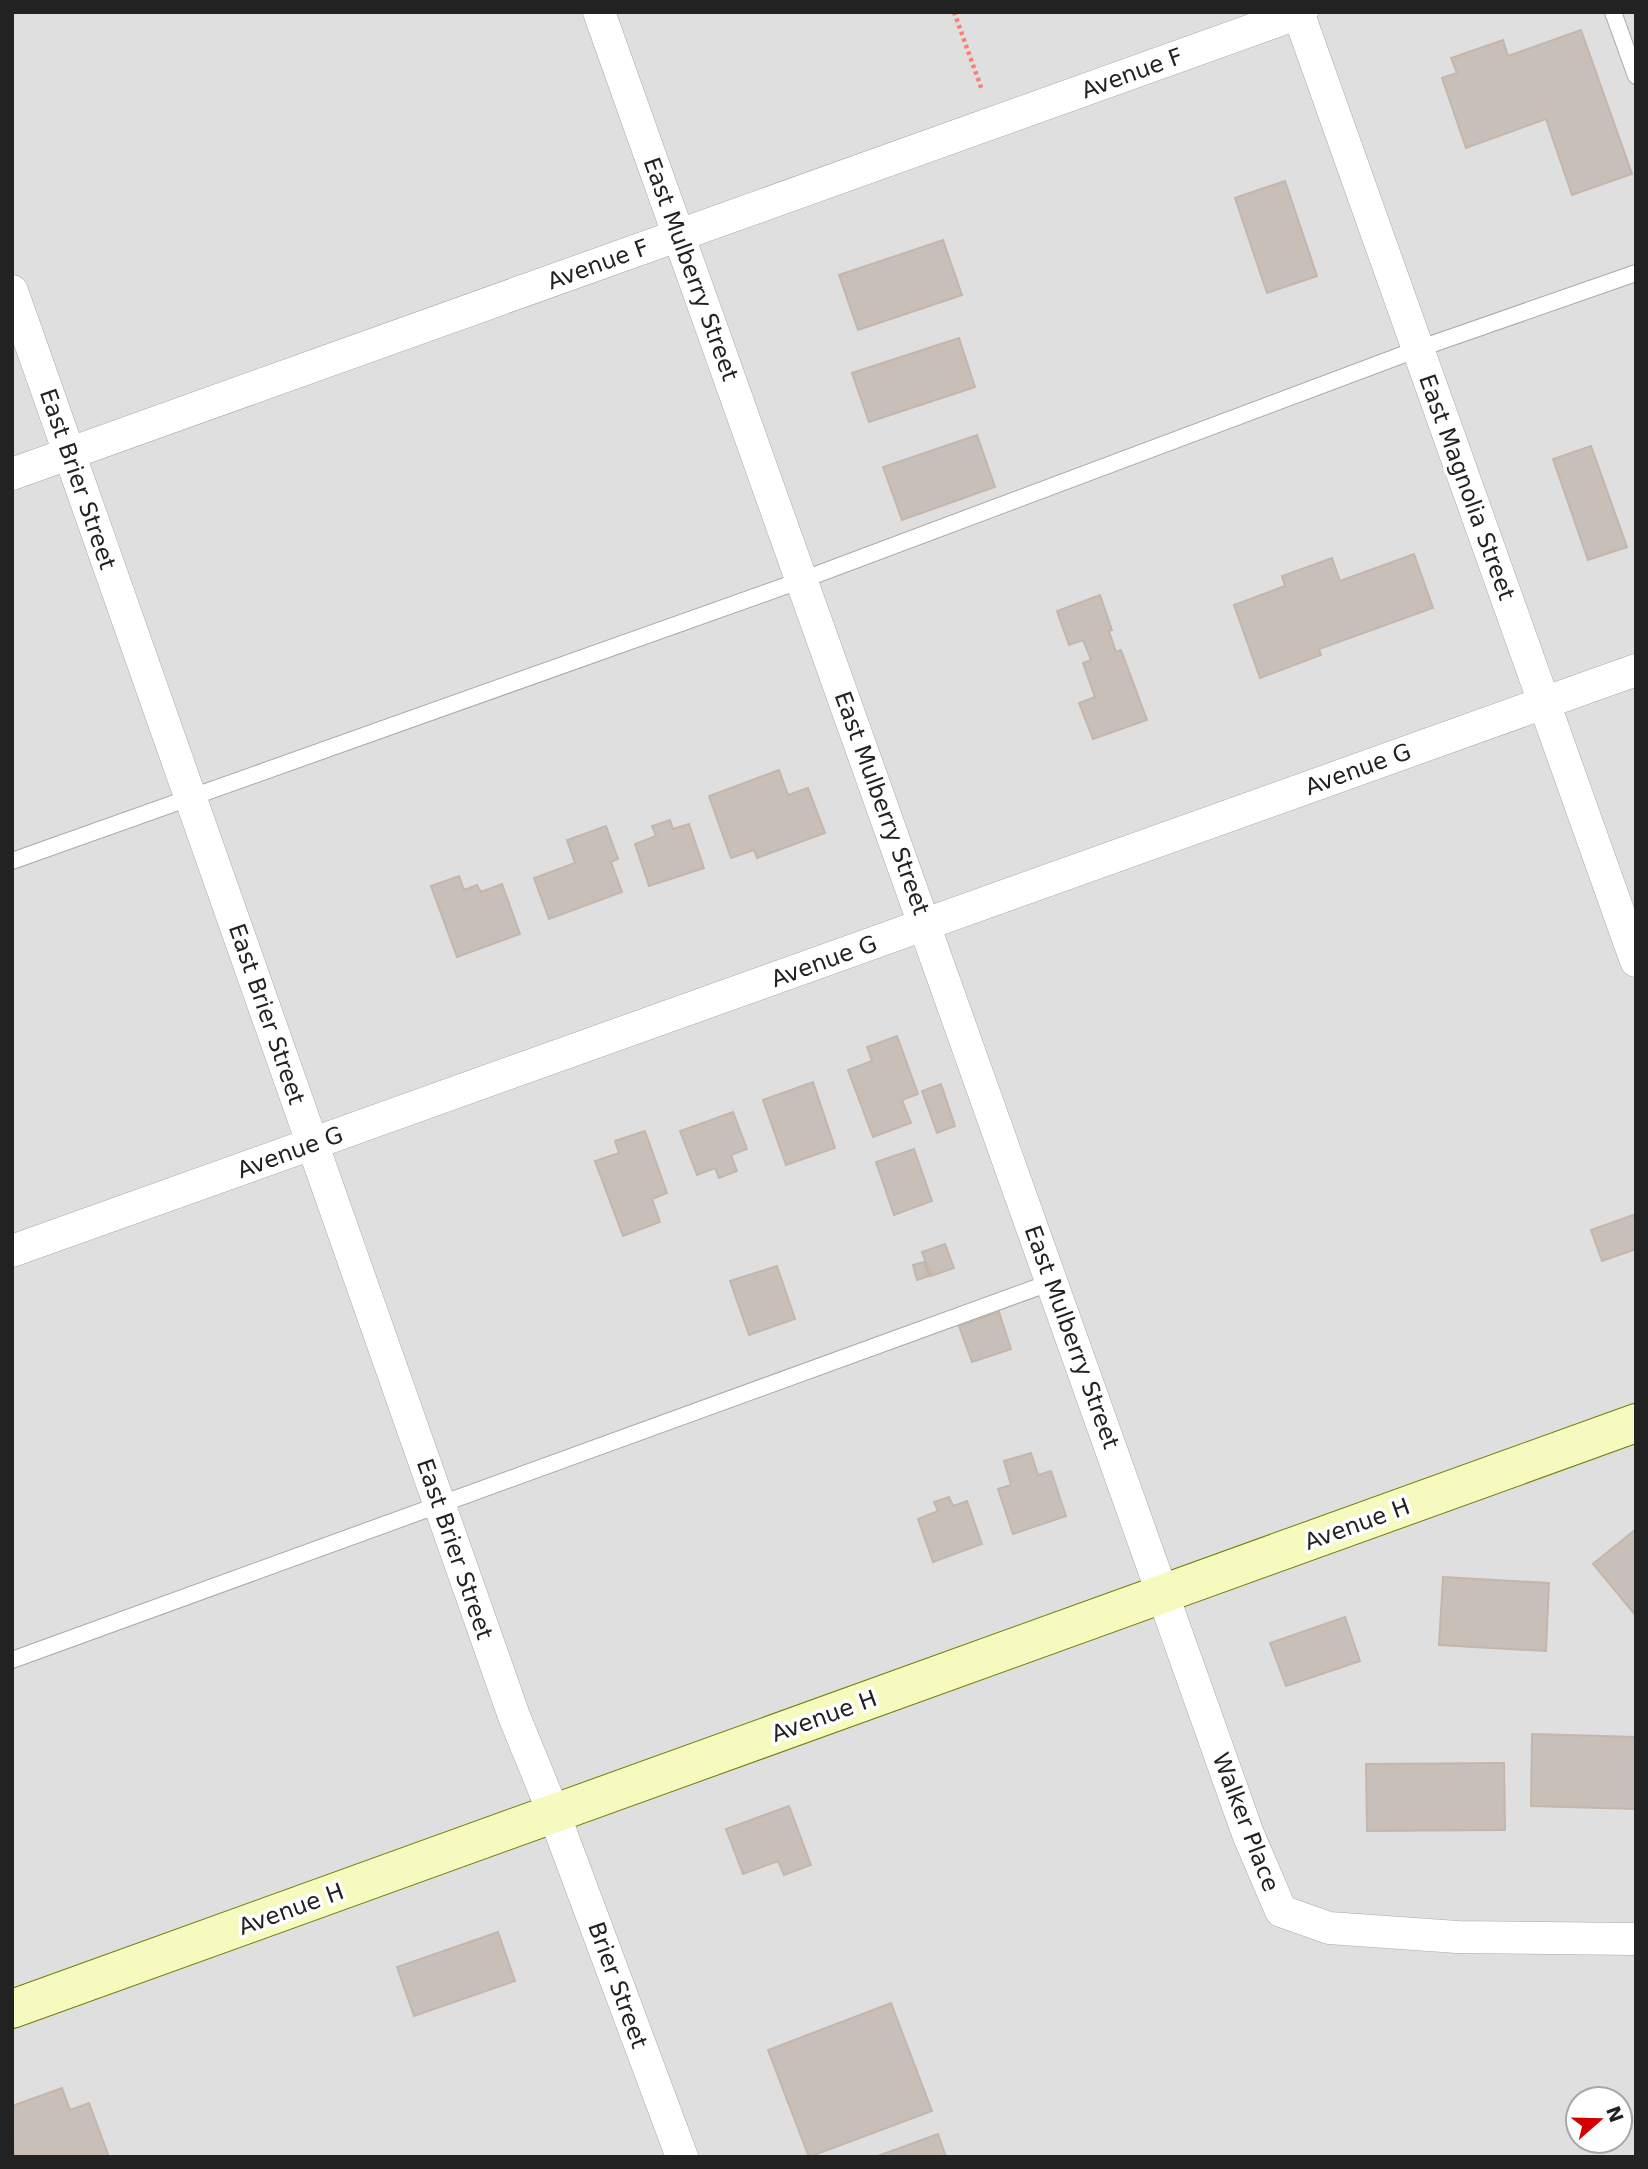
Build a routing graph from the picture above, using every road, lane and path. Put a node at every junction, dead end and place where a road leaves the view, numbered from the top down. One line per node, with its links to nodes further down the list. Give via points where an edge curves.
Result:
1 (600, 12): 7 (street, East Mulberry Street)
2 (954, 12): 6 (path)
3 (1613, 12): 5 (lane)
4 (1299, 13): 6 (street, Avenue F); 10 (street, East Magnolia Street)
5 (1636, 76)
6 (994, 123): 7 (street, Avenue F)
7 (679, 235): 11 (street, Avenue F); 13 (street, East Mulberry Street)
8 (1636, 273): 10 (lane)
9 (12, 291): 11 (street, East Brier Street)
10 (1418, 349): 13 (lane); 15 (street, East Magnolia Street)
11 (68, 454): 12 (street, Avenue F); 16 (street, East Brier Street)
12 (12, 474)
13 (802, 580): 16 (lane); 18 (street, East Mulberry Street)
14 (1636, 670): 15 (street, Avenue G)
15 (1544, 703): 18 (street, Avenue G); 19 (street, East Magnolia Street)
16 (191, 798): 17 (lane); 20 (street, East Brier Street)
17 (12, 861)
18 (925, 925): 20 (street, Avenue G); 22 (street, East Mulberry Street)
19 (1636, 961)
20 (312, 1144): 21 (street, Avenue G); 24 (street, East Brier Street)
21 (12, 1251)
22 (1052, 1282): 24 (lane); 25 (street, East Mulberry Street)
23 (1636, 1423): 25 (street, Avenue H)
24 (439, 1504): 26 (lane); 27 (street, East Brier Street)
25 (1163, 1594): 27 (street, Avenue H); 28 (street, Walker Place, via 1248,1834 1281,1911 1329,1928 1457,1937)
26 (12, 1660)
27 (554, 1814): 29 (street, Avenue H); 30 (street, Brier Street)
28 (1636, 1939)
29 (12, 2009)
30 (682, 2157)

